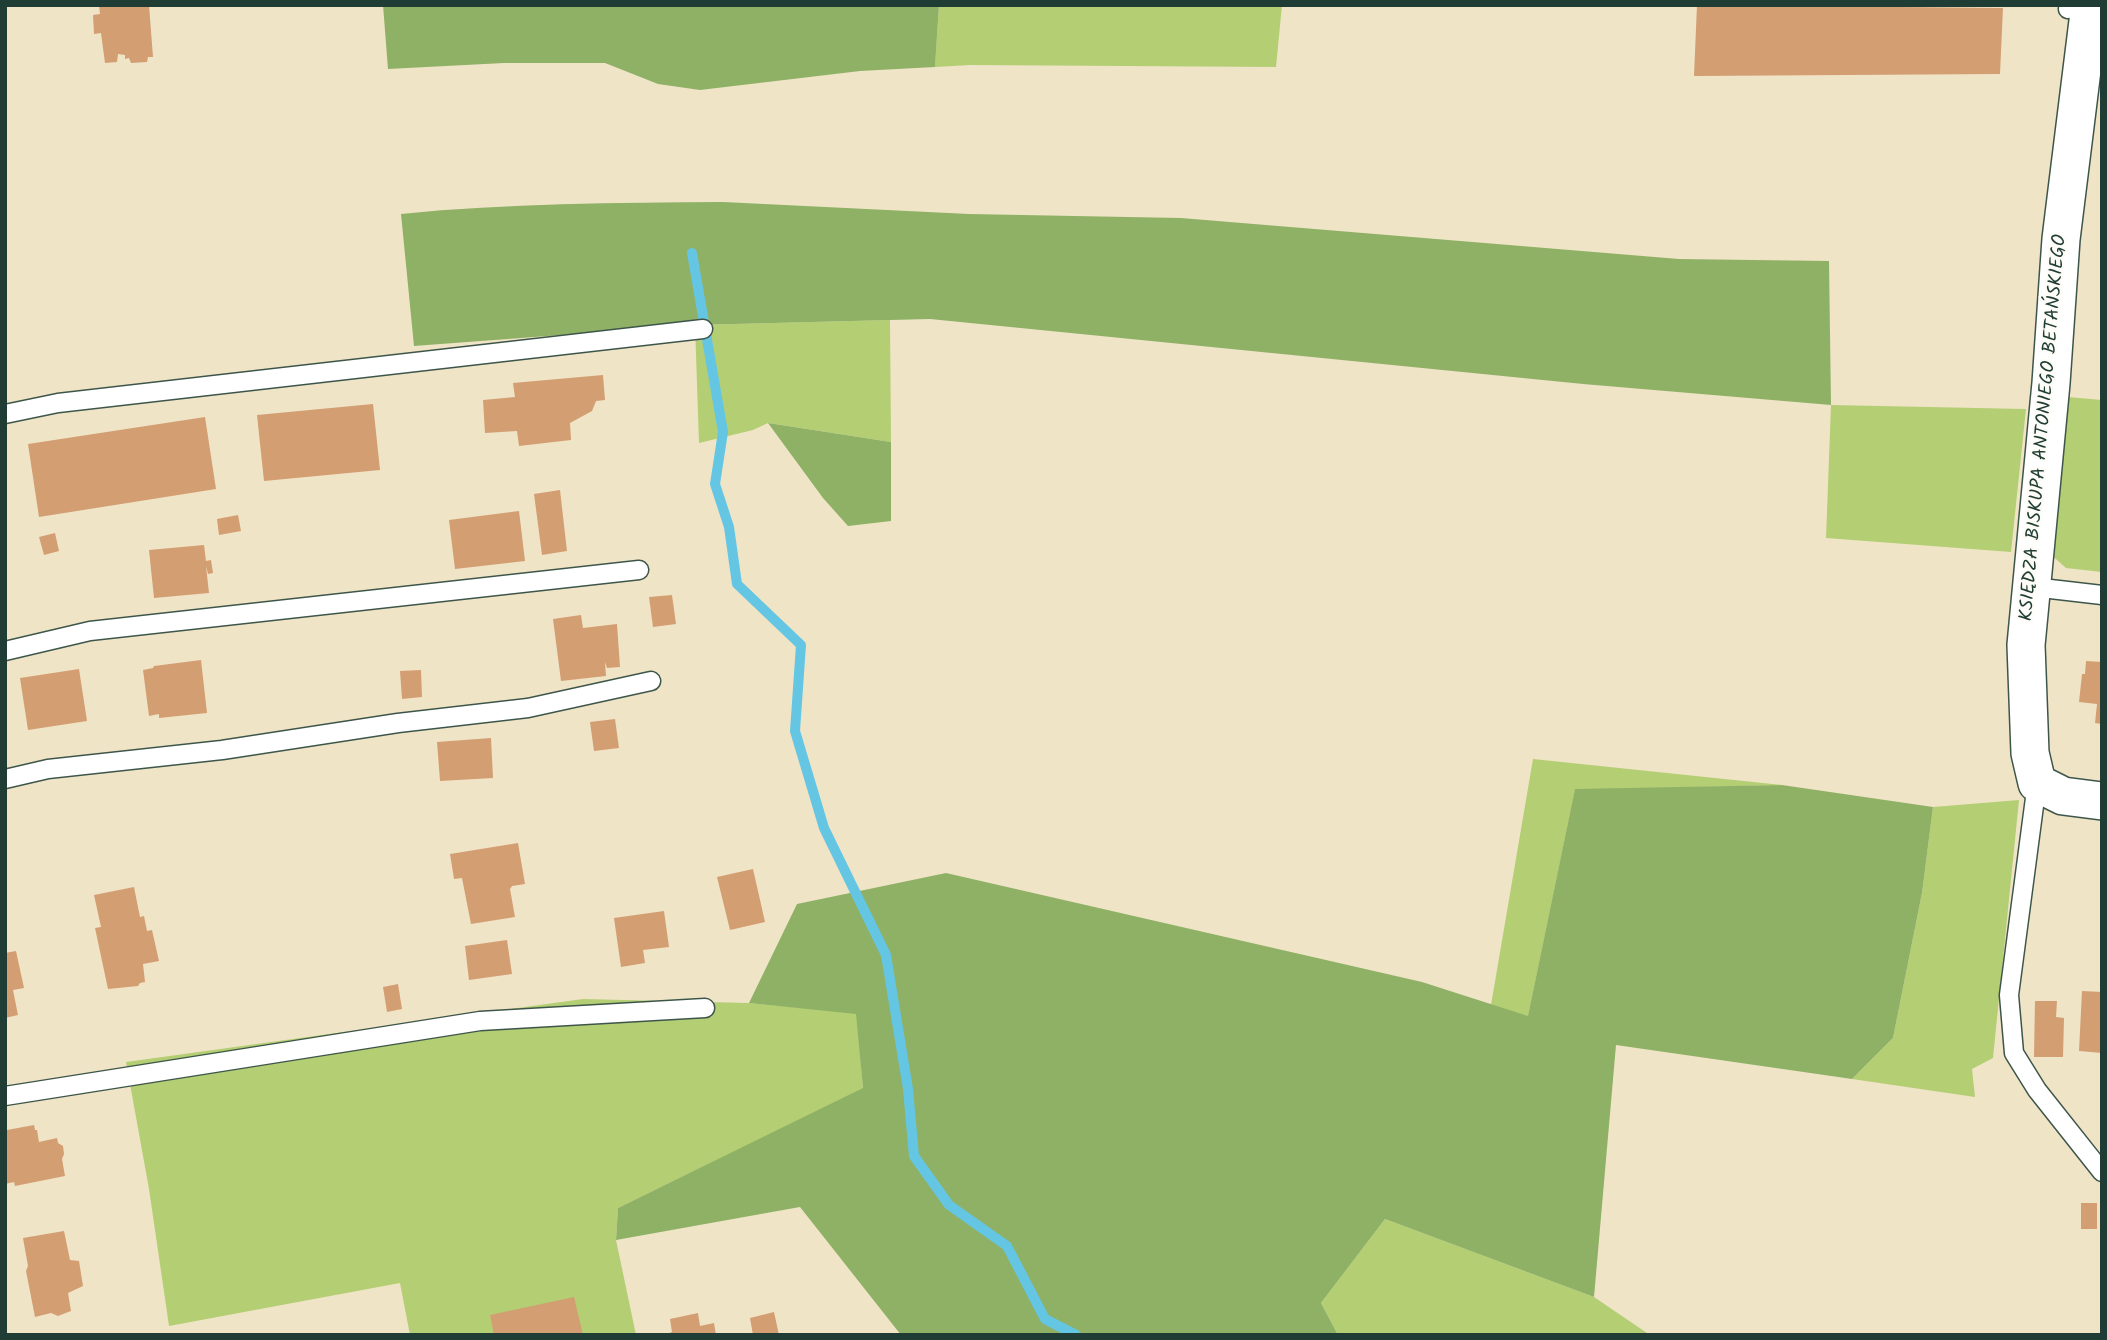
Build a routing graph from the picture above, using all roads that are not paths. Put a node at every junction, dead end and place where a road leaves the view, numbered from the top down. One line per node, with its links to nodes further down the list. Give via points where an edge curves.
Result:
1 (2076, 7): 5 (street, KSIĘDZA BISKUPA ANTONIEGO BETAŃSKIEGO)
2 (703, 329): 3 (lane, via 58,403)
3 (5, 414)
4 (639, 570): 7 (lane, via 90,631)
5 (2033, 587): 6 (lane); 10 (street, KSIĘDZA BISKUPA ANTONIEGO BETAŃSKIEGO, via 2026,645 2027,702)
6 (2102, 595)
7 (5, 651)
8 (651, 681): 9 (lane, via 528,708 48,769)
9 (5, 779)
10 (2037, 783): 11 (street, via 2063,796); 14 (lane, via 2009,995 2014,1053 2037,1090)
11 (2102, 801)
12 (705, 1008): 13 (lane, via 480,1021)
13 (5, 1096)
14 (2102, 1172)

